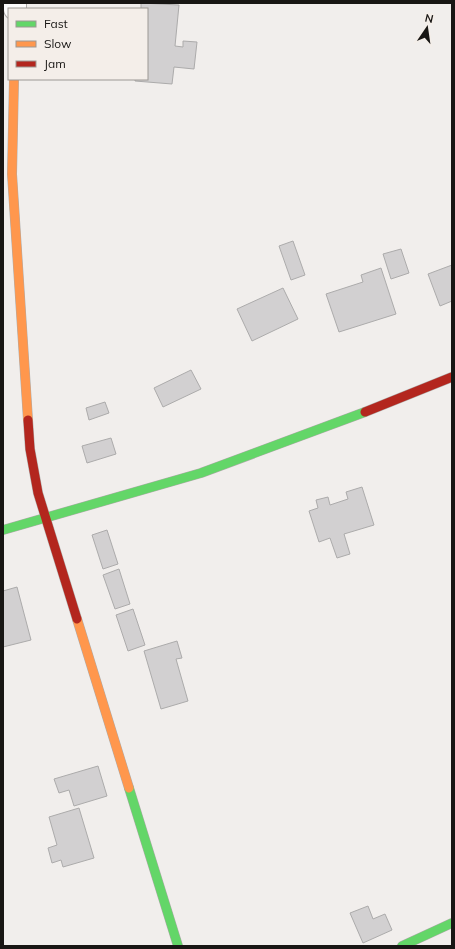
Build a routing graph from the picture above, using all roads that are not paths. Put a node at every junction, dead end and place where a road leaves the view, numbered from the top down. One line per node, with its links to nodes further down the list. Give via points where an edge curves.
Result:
1 (14, 80): 3 (street, via 12,174 30,449)
2 (452, 377): 3 (street, via 201,473)
3 (45, 517): 4 (street); 6 (street)
4 (3, 530)
5 (452, 923): 7 (street)
6 (178, 946)
7 (402, 946)

